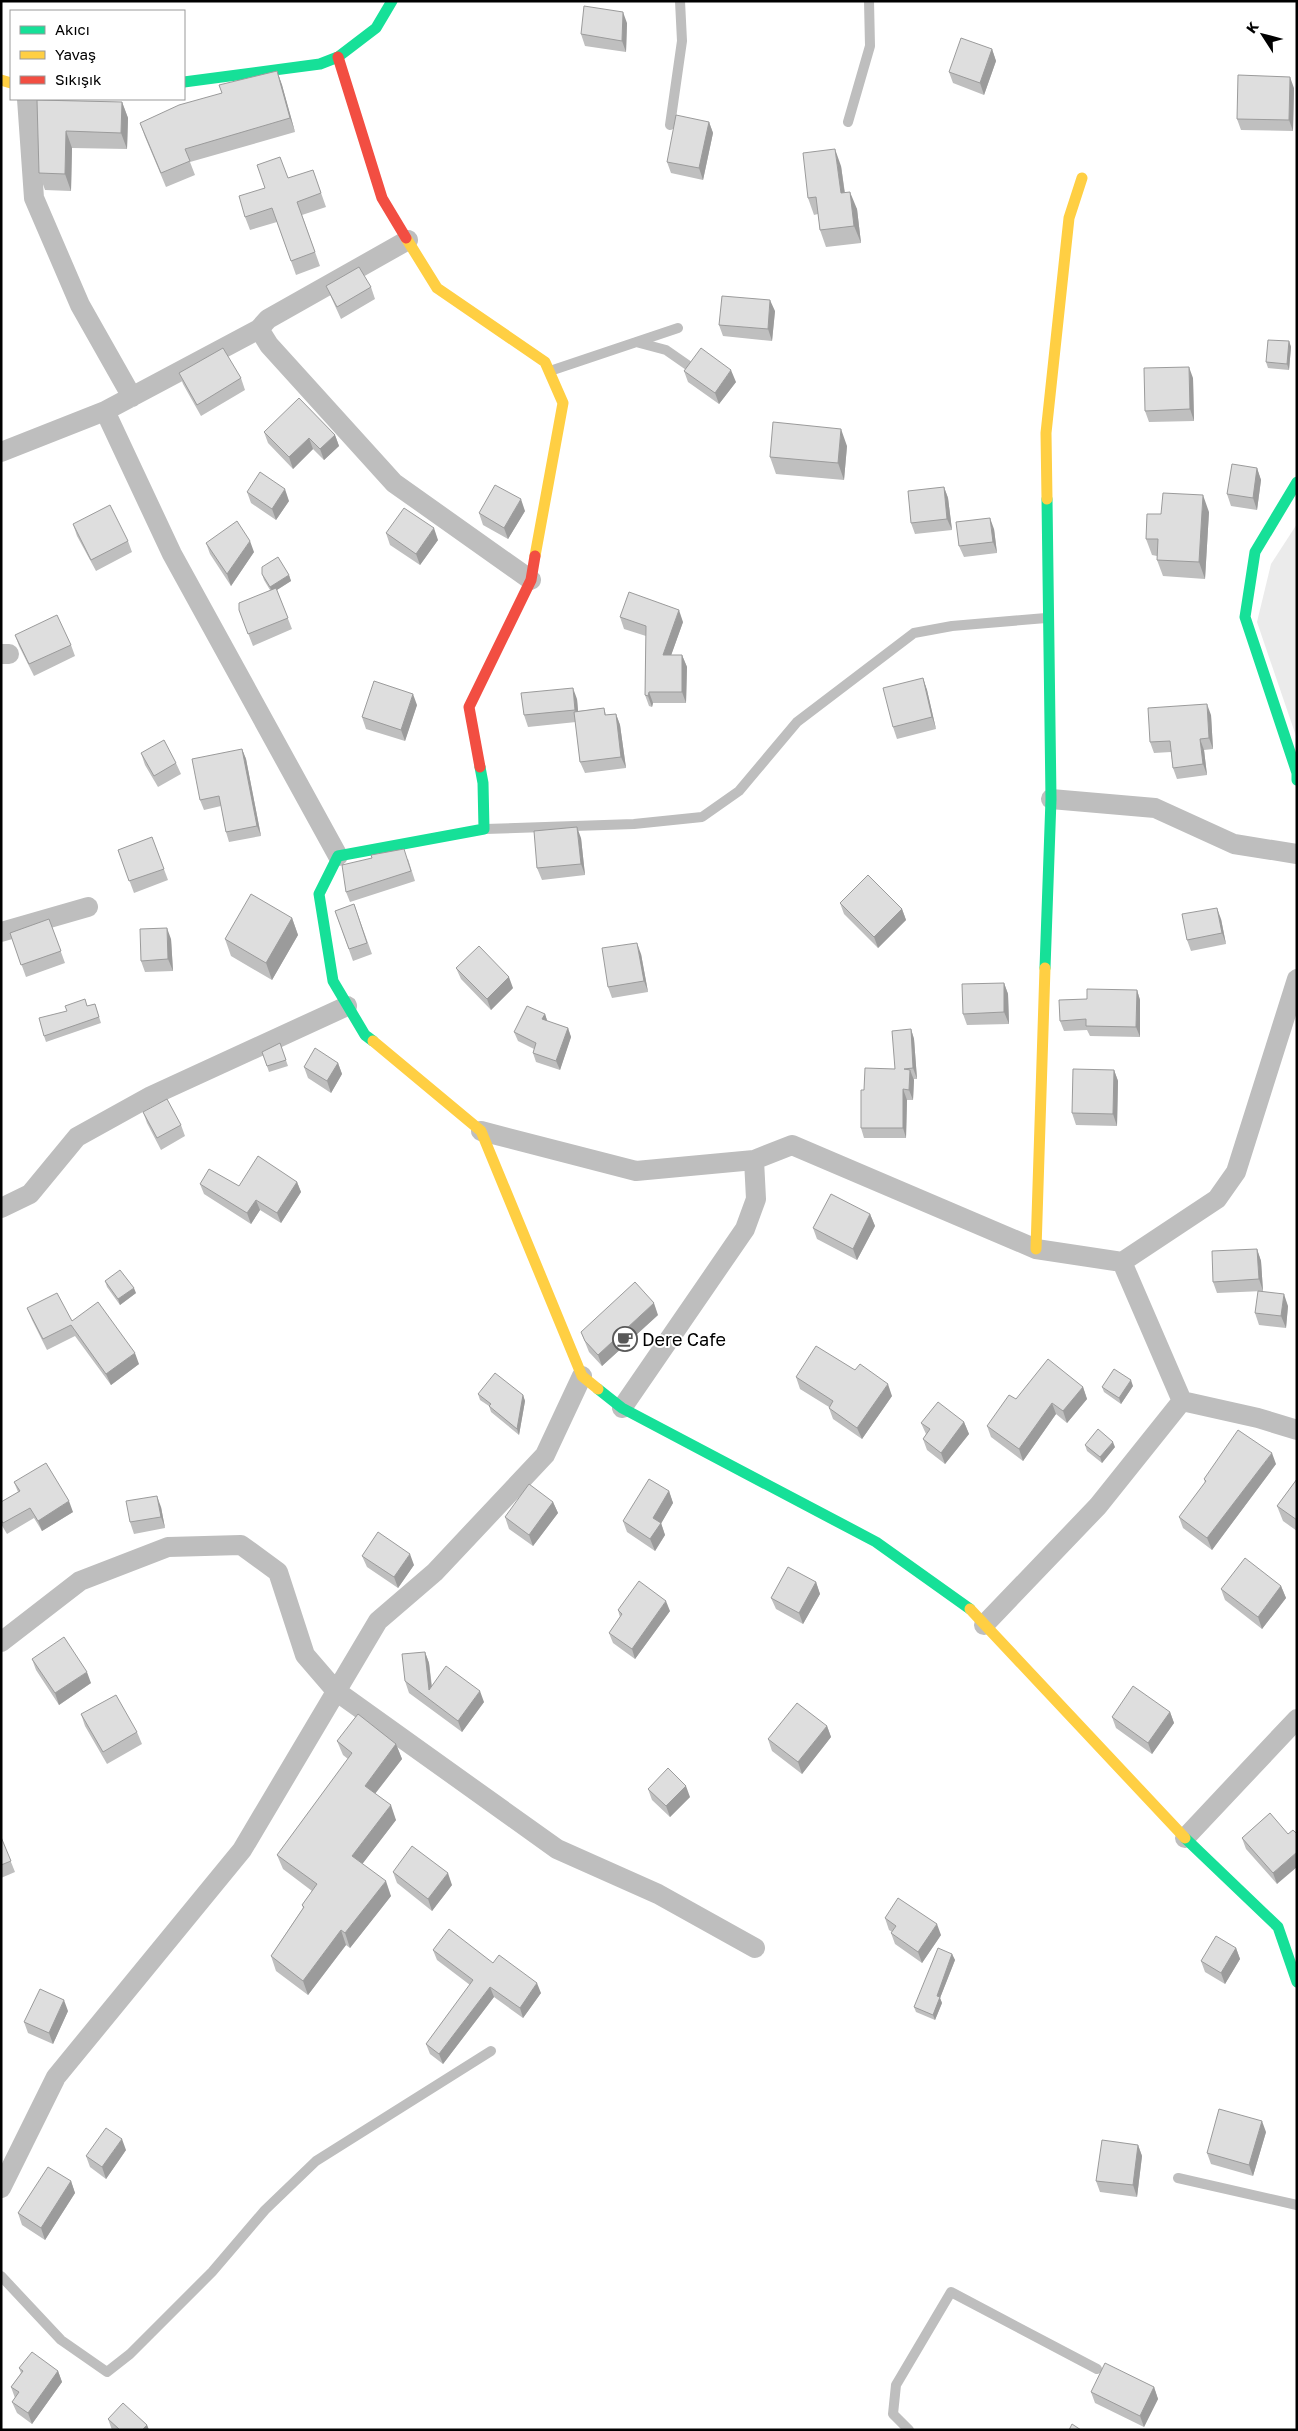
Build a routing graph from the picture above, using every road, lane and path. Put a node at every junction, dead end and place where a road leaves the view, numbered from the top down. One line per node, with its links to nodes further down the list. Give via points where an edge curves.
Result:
1 (392, 1): 4 (street, via 376,28)
2 (680, 1): 8 (lane, via 682,41)
3 (869, 1): 7 (lane, via 870,46)
4 (338, 57): 5 (street, via 320,64); 10 (street, via 382,198)
5 (185, 82)
6 (27, 100): 16 (street, via 34,198 80,305)
7 (848, 122)
8 (670, 125)
9 (1082, 178): 21 (street, via 1069,218 1046,434)
10 (408, 240): 11 (street, via 268,319); 15 (street, via 437,288 545,362)
11 (259, 328): 16 (street); 20 (street, via 268,345 394,483)
12 (678, 328): 13 (lane)
13 (635, 342): 14 (lane, via 666,350); 15 (lane)
14 (689, 366)
15 (549, 371): 20 (street, via 563,403)
16 (132, 397): 17 (street)
17 (105, 411): 18 (street); 26 (street, via 172,554)
18 (1, 452)
19 (1297, 482): 22 (street, via 1255,552 1245,617)
20 (531, 580): 24 (street, via 469,707 483,783)
21 (1048, 618): 23 (street); 24 (lane, via 952,626 914,633 797,722 739,791 702,817 634,824)
22 (1297, 780)
23 (1051, 799): 25 (street, via 1154,808 1234,844); 34 (street)
24 (484, 829): 26 (street)
25 (1297, 854)
26 (338, 856): 30 (street, via 319,894 333,981)
27 (88, 907): 28 (street)
28 (1, 932)
29 (1297, 979): 35 (street, via 1236,1172 1217,1199)
30 (347, 1006): 31 (street, via 365,1035); 33 (street, via 151,1096 78,1137 30,1194)
31 (481, 1131): 32 (street, via 636,1171); 36 (street)
32 (754, 1160): 34 (street, via 792,1144); 38 (street, via 756,1199 745,1228)
33 (1, 1208)
34 (1036, 1249): 35 (street)
35 (1122, 1262): 37 (street)
36 (582, 1376): 38 (street); 42 (street, via 545,1455 435,1572 378,1621)
37 (1182, 1401): 39 (street); 40 (street, via 1098,1506)
38 (622, 1408): 40 (street, via 876,1542 966,1605)
39 (1297, 1430)
40 (984, 1625): 44 (street)
41 (1, 1642): 42 (street, via 80,1581 168,1547 241,1545 278,1572 305,1655)
42 (336, 1691): 45 (street, via 556,1850 658,1894); 49 (street, via 242,1850 56,2076)
43 (1297, 1718): 44 (street)
44 (1185, 1838): 46 (street, via 1278,1927)
45 (755, 1948)
46 (1297, 1982)
47 (491, 2051): 51 (lane, via 316,2161 265,2210 205,2279 130,2354 107,2372 62,2340)
48 (1178, 2178): 50 (lane)
49 (1, 2188)
50 (1297, 2205)
51 (1, 2276)
52 (1097, 2369): 53 (lane, via 951,2292 896,2385 893,2414)
53 (909, 2430)

